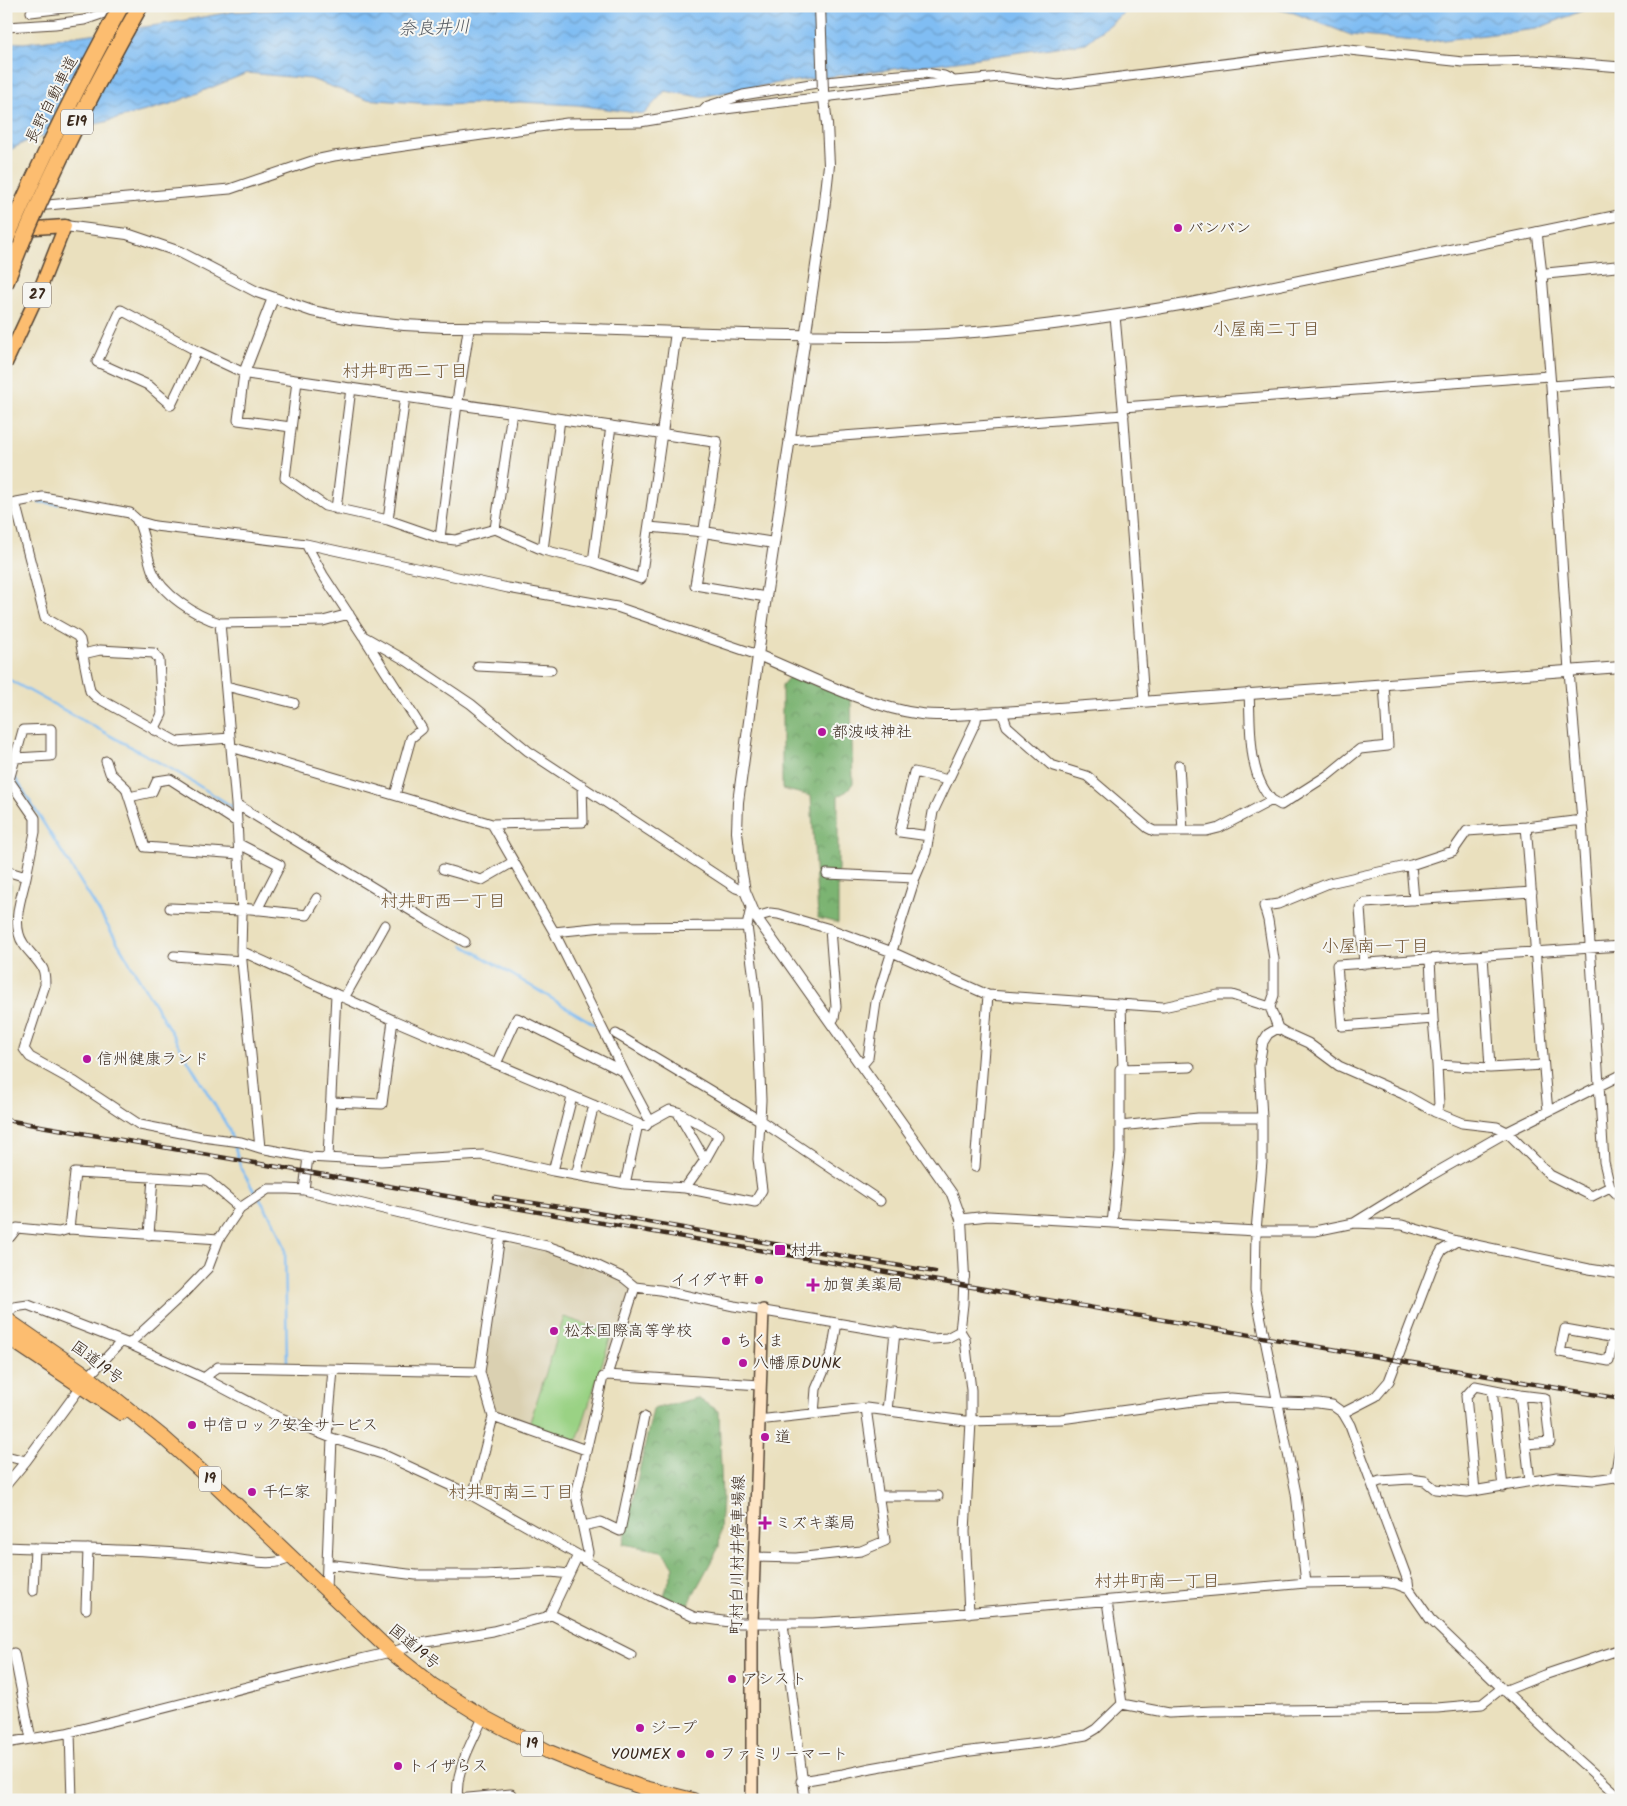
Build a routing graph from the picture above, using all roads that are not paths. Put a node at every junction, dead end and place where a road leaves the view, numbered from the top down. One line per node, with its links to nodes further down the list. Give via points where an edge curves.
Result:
1 (81, 6): 6 (street)
2 (121, 6): 17 (highway, 長野自動車道 / E19, bridge, via 62,118)
3 (140, 6): 20 (highway, 長野自動車道 / E19, bridge, via 52,174)
4 (145, 6): 7 (street, via 110,11 84,20)
5 (820, 6): 10 (street, bridge)
6 (31, 12)
7 (6, 27)
8 (1621, 67): 9 (street, via 1533,60 1462,62 1340,49 1058,85 1001,77)
9 (955, 82): 10 (street); 11 (street, via 944,76 924,73 816,83 743,95 708,106)
10 (823, 94): 11 (street); 25 (street, via 829,165)
11 (701, 112): 12 (street, via 640,122 566,123 334,156 230,189)
12 (6, 209)
13 (1621, 215): 16 (street)
14 (65, 226): 15 (main road); 21 (street, via 127,234 180,252); 27 (main road, 27)
15 (6, 230)
16 (1537, 232): 19 (street); 22 (street)
17 (6, 240)
18 (1621, 266): 19 (street)
19 (1542, 274): 29 (street)
20 (6, 282)
21 (273, 298): 23 (street, via 351,319); 28 (street)
22 (1115, 316): 25 (street, via 972,332); 36 (street)
23 (469, 327): 24 (street); 35 (street)
24 (676, 332): 25 (street); 41 (street)
25 (805, 335): 42 (street)
26 (197, 351): 26 (street, via 120,310 97,362 148,385 170,405); 28 (street)
27 (6, 363)
28 (244, 373): 30 (street); 40 (street, via 238,420)
29 (1549, 376): 32 (street); 36 (street)
30 (297, 381): 33 (street); 40 (street)
31 (1621, 381): 32 (street)
32 (1551, 386): 64 (street)
33 (351, 388): 34 (street); 44 (street)
34 (404, 397): 35 (street); 45 (street)
35 (457, 404): 37 (street); 50 (street)
36 (1123, 411): 42 (street); 68 (street)
37 (512, 412): 38 (street); 48 (street)
38 (560, 419): 39 (street); 53 (street)
39 (611, 426): 41 (street); 54 (street)
40 (291, 427): 44 (street, via 285,478 325,506)
41 (662, 434): 47 (street); 49 (street, via 717,442)
42 (789, 440): 51 (street)
43 (11, 503): 46 (street, via 43,497 130,513); 59 (street, via 45,618 78,636)
44 (336, 509): 45 (street)
45 (388, 520): 50 (street)
46 (138, 521): 52 (street, via 155,526); 57 (street, via 153,572 162,588 173,598)
47 (649, 527): 49 (street); 54 (street, via 641,579)
48 (495, 530): 50 (street, via 455,540); 53 (street)
49 (704, 532): 51 (street); 55 (street, via 695,585)
50 (440, 538)
51 (774, 543): 55 (street)
52 (306, 544): 56 (street); 60 (street, via 508,588 617,607)
53 (543, 550): 54 (street)
54 (593, 562)
55 (766, 597): 60 (street)
56 (349, 614): 57 (street, via 323,621); 58 (street)
57 (220, 623): 66 (street)
58 (363, 636): 79 (street, via 463,699 528,751); 80 (street, via 422,729 411,738)
59 (83, 654): 72 (street, via 90,691); 72 (street, via 100,650 154,653 159,660 162,714)
60 (758, 655): 71 (street, via 864,699 903,710 922,714); 99 (street, via 738,802 739,850)
61 (478, 666): 63 (street)
62 (1621, 668): 64 (street)
63 (551, 670)
64 (1568, 671): 65 (street); 84 (street)
65 (1384, 684): 67 (street); 82 (street, via 1388,746 1360,749 1328,775 1281,805)
66 (226, 686): 69 (street); 73 (street)
67 (1249, 693): 68 (street); 82 (street, via 1257,777)
68 (1144, 701): 70 (street)
69 (294, 704)
70 (1002, 712): 71 (street); 88 (street, via 1007,726 1051,766 1087,776 1154,832)
71 (977, 713): 78 (street)
72 (154, 730): 73 (street, via 177,742)
73 (231, 742): 80 (street); 83 (street)
74 (15, 758): 74 (street, via 23,730 51,729 51,756); 77 (street)
75 (106, 761): 81 (street, via 110,773 126,788)
76 (1179, 765): 88 (street)
77 (8, 778): 97 (street, via 34,818 35,832)
78 (948, 780): 89 (street, via 933,812); 89 (street, via 914,772 900,832)
79 (582, 786): 86 (street, via 583,822); 99 (street, via 686,856)
80 (394, 795): 86 (street)
81 (129, 796): 85 (street, via 152,792 158,781 170,779); 91 (street, via 144,847)
82 (1272, 800): 88 (street, via 1219,828)
83 (236, 804): 85 (street); 111 (street)
84 (1582, 820): 87 (street); 113 (street)
85 (237, 822): 90 (street)
86 (492, 824): 92 (street)
87 (1526, 827): 93 (street, via 1468,831 1453,851); 100 (street)
88 (1183, 831)
89 (929, 836): 98 (street)
90 (239, 844): 91 (street); 105 (street, via 280,865)
91 (239, 854): 104 (street)
92 (513, 862): 94 (street, via 482,880); 110 (street)
93 (1411, 865): 102 (street); 125 (street, via 1329,883 1278,904 1264,906 1274,959 1274,995)
94 (443, 869)
95 (6, 871): 97 (street)
96 (827, 874): 98 (street)
97 (26, 877): 153 (street, via 20,903 19,936 43,969 45,985 24,1049 30,1057 76,1082 140,1125 242,1142)
98 (915, 878): 116 (street)
99 (745, 891): 106 (street)
100 (1532, 892): 102 (street); 115 (street)
101 (317, 898): 105 (street, via 307,915)
102 (1414, 900): 121 (street, via 1365,903 1360,908)
103 (170, 908): 104 (street)
104 (242, 910): 105 (street); 114 (street)
105 (257, 910)
106 (754, 912): 108 (street); 109 (street, via 778,914); 128 (street)
107 (385, 925): 123 (street)
108 (747, 926): 110 (street, via 603,927); 149 (street, via 757,1002)
109 (830, 929): 116 (street); 128 (street, via 836,1007)
110 (554, 932): 138 (street)
111 (465, 942)
112 (1621, 946): 113 (street)
113 (1590, 948): 115 (street); 140 (street)
114 (241, 951): 120 (street); 123 (street)
115 (1536, 951): 117 (street); 134 (street)
116 (892, 952): 122 (street); 132 (street, via 876,1002 868,1058)
117 (1483, 955): 119 (street); 136 (street)
118 (174, 956): 120 (street)
119 (1430, 959): 121 (street); 126 (street)
120 (242, 961): 153 (street)
121 (1364, 964): 126 (street, via 1337,965 1342,1026)
122 (988, 995): 124 (street); 157 (street)
123 (340, 996): 127 (street); 142 (street)
124 (1121, 1004): 125 (street, via 1163,1007 1232,995); 137 (street)
125 (1270, 1007): 129 (street)
126 (1433, 1019): 133 (street)
127 (393, 1020): 131 (street); 142 (street, via 382,1104)
128 (831, 1022): 132 (street)
129 (1278, 1028): 146 (street, via 1308,1043 1339,1066); 147 (street, via 1263,1042 1258,1065)
130 (616, 1034): 149 (street)
131 (496, 1064): 138 (street, via 517,1018); 141 (street)
132 (862, 1065): 168 (street, via 945,1181)
133 (1437, 1065): 136 (street); 146 (street, via 1439,1105)
134 (1543, 1065): 136 (street); 144 (street)
135 (1190, 1067): 137 (street)
136 (1490, 1068)
137 (1123, 1069): 151 (street, via 1120,1069)
138 (624, 1072): 148 (street)
139 (1621, 1075): 140 (street)
140 (1599, 1087): 144 (street); 162 (street, via 1604,1162)
141 (572, 1097): 143 (street); 158 (street)
142 (331, 1102): 155 (street)
143 (594, 1105): 150 (street); 159 (street)
144 (1548, 1111): 152 (street)
145 (678, 1112): 148 (street, via 670,1110); 156 (street); 156 (street, via 719,1135)
146 (1435, 1112): 152 (street, via 1462,1123 1497,1127)
147 (1262, 1118): 151 (street, via 1198,1118); 172 (street)
148 (650, 1121): 150 (street, via 646,1126)
149 (761, 1121): 163 (street, via 758,1159 762,1190 755,1202); 166 (street)
150 (638, 1124): 161 (street)
151 (1120, 1126): 169 (street)
152 (1507, 1132): 162 (street, via 1550,1175 1592,1196); 170 (street)
153 (260, 1148): 154 (street)
154 (308, 1157): 155 (street); 164 (street)
155 (328, 1157): 158 (street, via 381,1161 483,1155)
156 (705, 1160): 163 (street)
157 (975, 1167)
158 (553, 1172): 159 (street)
159 (576, 1175): 161 (street)
160 (153, 1178): 167 (street, via 207,1180); 171 (street, via 75,1173); 173 (street)
161 (625, 1184): 163 (street)
162 (1610, 1187): 165 (street)
163 (685, 1188)
164 (304, 1190): 167 (street, via 268,1190); 174 (street)
165 (1621, 1198)
166 (880, 1201)
167 (240, 1208): 176 (street)
168 (961, 1219): 169 (street, via 988,1216); 179 (street)
169 (1112, 1223): 172 (street)
170 (1354, 1223): 172 (street, via 1315,1231); 177 (street, via 1402,1225)
171 (69, 1229): 173 (street); 175 (street, via 59,1232 17,1228 10,1237)
172 (1256, 1231): 198 (street, via 1255,1290)
173 (149, 1235): 176 (street)
174 (500, 1236): 180 (street, via 547,1246 581,1258 624,1278); 191 (street)
175 (6, 1237)
176 (219, 1239): 189 (street, via 208,1268 183,1294)
177 (1457, 1241): 178 (street); 201 (street, via 1442,1250 1432,1268 1389,1381 1376,1396)
178 (1621, 1274)
179 (964, 1277): 185 (street)
180 (635, 1288): 181 (street); 192 (street)
181 (763, 1310): 184 (street); 195 (main road, 町村白川村井停車場線)
182 (6, 1314): 189 (street, via 14,1307 28,1305)
183 (6, 1319): 194 (highway, 国道19号 / 19)
184 (837, 1323): 186 (street); 202 (street, via 832,1352 816,1389)
185 (960, 1331): 186 (street, via 947,1338 932,1339); 206 (street, via 965,1339)
186 (895, 1332): 200 (street)
187 (6, 1336): 194 (highway, 国道19号 / 19)
188 (1617, 1339): 188 (street, via 1565,1329 1560,1352 1609,1361)
189 (125, 1343): 193 (street); 194 (street)
190 (334, 1370): 191 (street); 193 (street, via 218,1367); 207 (street)
191 (480, 1372): 203 (street)
192 (607, 1375): 195 (street); 210 (street, via 603,1377)
193 (204, 1378): 207 (street, via 278,1417)
194 (85, 1382): 212 (street); 226 (highway, 国道19号 / 19, via 142,1428 164,1439)
195 (760, 1385): 205 (main road, 町村白川村井停車場線)
196 (1492, 1390): 197 (street); 217 (street); 218 (street, via 1475,1386 1466,1396)
197 (1520, 1395): 209 (street); 209 (street, via 1545,1398 1550,1442)
198 (1278, 1402): 201 (street, via 1332,1405); 206 (street, via 1231,1398 1061,1419); 231 (street, via 1296,1493)
199 (866, 1408): 200 (street); 202 (street); 220 (street)
200 (887, 1411): 206 (street)
201 (1343, 1413): 215 (street)
202 (814, 1414): 205 (street)
203 (493, 1417): 210 (street); 219 (street)
204 (644, 1417): 222 (street, via 620,1531 600,1522)
205 (758, 1420): 227 (main road, 町村白川村井停車場線)
206 (971, 1421): 237 (street, via 965,1532)
207 (329, 1437): 219 (street, via 382,1454); 229 (street)
208 (1621, 1441): 213 (street)
209 (1526, 1444): 214 (street)
210 (586, 1450): 222 (street, via 576,1495)
211 (6, 1456): 212 (street)
212 (26, 1461): 216 (street)
213 (1618, 1479): 214 (street)
214 (1530, 1481): 217 (street)
215 (1372, 1484): 218 (street, via 1410,1479 1425,1481 1435,1489); 233 (street)
216 (6, 1486)
217 (1503, 1487): 218 (street)
218 (1476, 1491)
219 (473, 1496): 228 (street)
220 (879, 1496): 221 (street); 227 (street, via 885,1541 861,1551 796,1558)
221 (938, 1496)
222 (583, 1526): 228 (street, via 588,1552)
223 (6, 1547): 224 (street)
224 (35, 1548): 225 (street); 234 (street)
225 (88, 1549): 226 (street, via 177,1552 260,1562 282,1562); 236 (street)
226 (291, 1557): 232 (highway, 国道19号 / 19)
227 (754, 1557): 239 (main road, 町村白川村井停車場線)
228 (582, 1558): 230 (street); 239 (street, via 694,1617)
229 (327, 1564): 230 (street, via 416,1575); 232 (street)
230 (569, 1574): 238 (street)
231 (1306, 1582): 233 (street, via 1382,1582); 235 (street)
232 (326, 1589): 242 (highway, 国道19号 / 19)
233 (1409, 1589): 245 (street, via 1430,1619)
234 (33, 1591)
235 (1107, 1601): 237 (street); 246 (street)
236 (86, 1609)
237 (968, 1613): 240 (street)
238 (550, 1614): 242 (street, via 494,1631); 244 (street)
239 (752, 1624): 240 (street); 257 (main road, 町村白川村井停車場線)
240 (783, 1624): 251 (street)
241 (1621, 1649): 245 (street)
242 (390, 1652): 247 (highway, 国道19号 / 19, via 432,1685); 248 (street)
243 (14, 1653): 249 (street)
244 (631, 1655)
245 (1503, 1690): 246 (street, via 1482,1704 1437,1708 1169,1713); 252 (street)
246 (1122, 1704): 251 (street, via 1086,1735 962,1752)
247 (485, 1718): 254 (street, via 465,1757 456,1789); 256 (highway, 国道19号 / 19, via 548,1752 593,1770)
248 (70, 1732): 249 (street); 253 (street)
249 (32, 1739): 250 (street)
250 (6, 1743)
251 (801, 1780): 258 (street)
252 (1620, 1796)
253 (72, 1800)
254 (458, 1800): 255 (street, via 511,1794)
255 (515, 1800)
256 (693, 1800)
257 (752, 1800)
258 (805, 1800)

